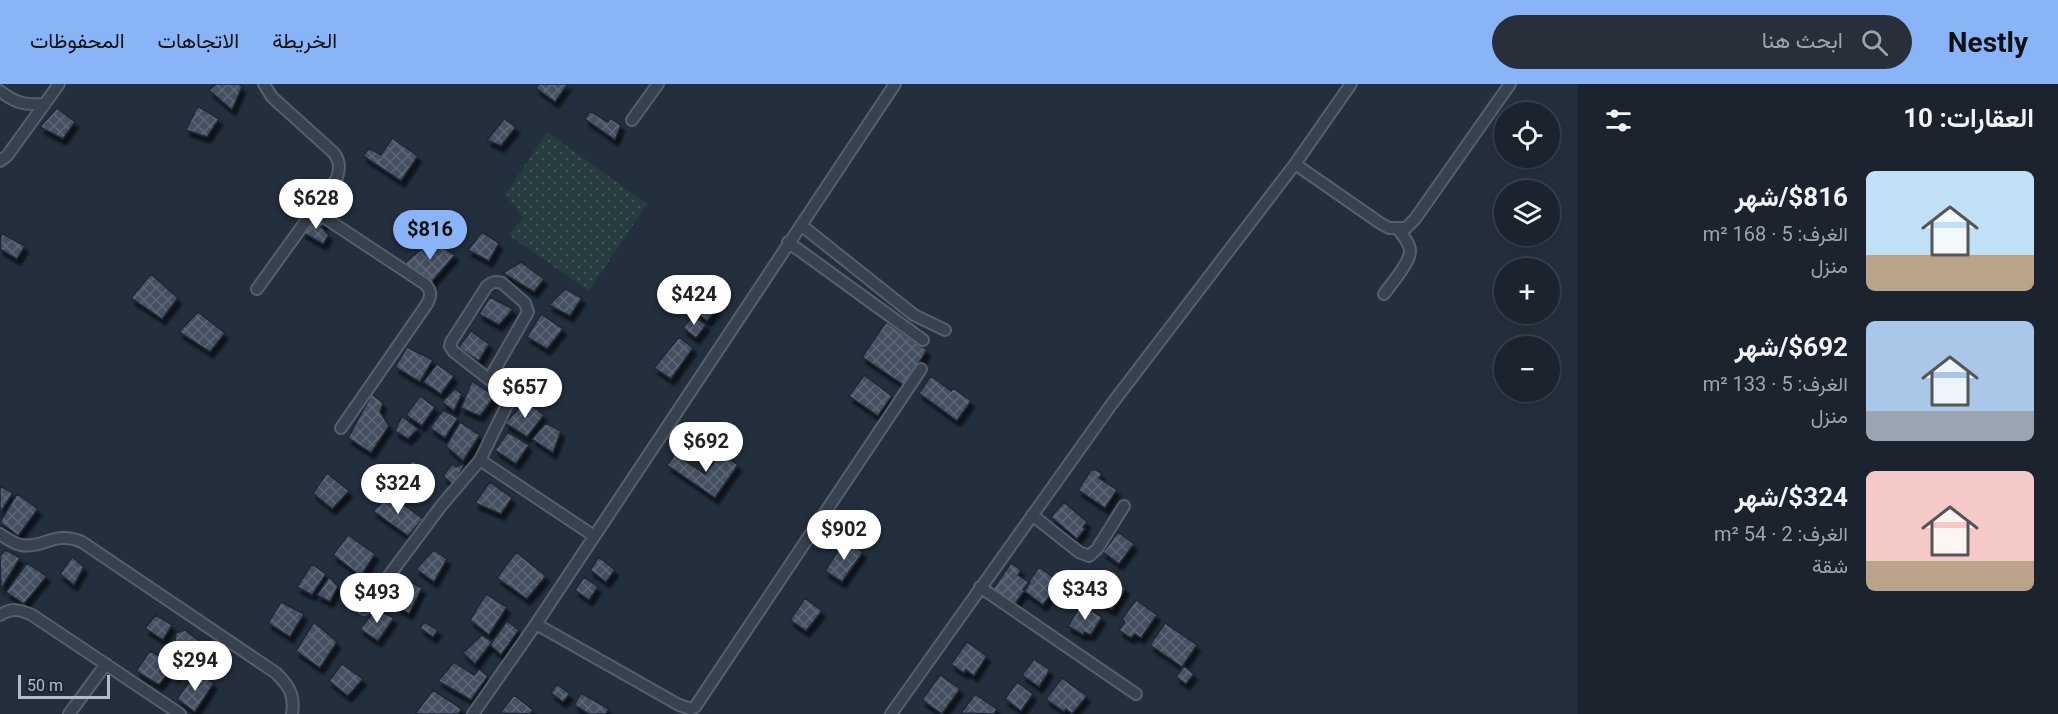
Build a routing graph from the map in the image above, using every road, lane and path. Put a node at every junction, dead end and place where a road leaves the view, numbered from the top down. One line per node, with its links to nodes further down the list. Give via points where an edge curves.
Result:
1 (59, 84): 8 (street)
2 (264, 84): 12 (street, via 272,97 339,161 337,178)
3 (658, 84): 9 (street)
4 (895, 84): 13 (street)
5 (1351, 84): 11 (street)
6 (1510, 84): 14 (street, via 1415,219 1406,228)
7 (0, 91): 8 (street, via 23,104)
8 (43, 104): 10 (street)
9 (632, 120)
10 (0, 161)
11 (1295, 164): 14 (street, via 1380,223); 25 (street)
12 (313, 210): 16 (street); 22 (street, via 425,284 430,293 427,304)
13 (801, 225): 15 (street); 18 (street, via 914,315)
14 (1398, 229): 17 (street, via 1410,252)
15 (788, 242): 19 (street); 27 (street)
16 (257, 289)
17 (1384, 294)
18 (945, 330)
19 (923, 340)
20 (921, 369): 31 (street, via 695,707 679,705)
21 (490, 378): 21 (street, via 450,346 487,286 497,282 525,303 528,312); 23 (street, via 504,389 509,399)
22 (341, 428)
23 (480, 460): 27 (street); 29 (street)
24 (1124, 506): 25 (street, via 1089,556)
25 (1032, 515): 28 (street)
26 (0, 534): 37 (street, via 28,546 66,537 82,542 276,673 293,694)
27 (594, 536): 31 (street)
28 (980, 587): 33 (street); 34 (street)
29 (364, 609)
30 (0, 615): 32 (street, via 10,609 26,612)
31 (536, 624): 38 (street)
32 (106, 664): 35 (street); 36 (street)
33 (1136, 694)
34 (896, 712)
35 (69, 714)
36 (178, 714)
37 (292, 714)
38 (473, 714)

